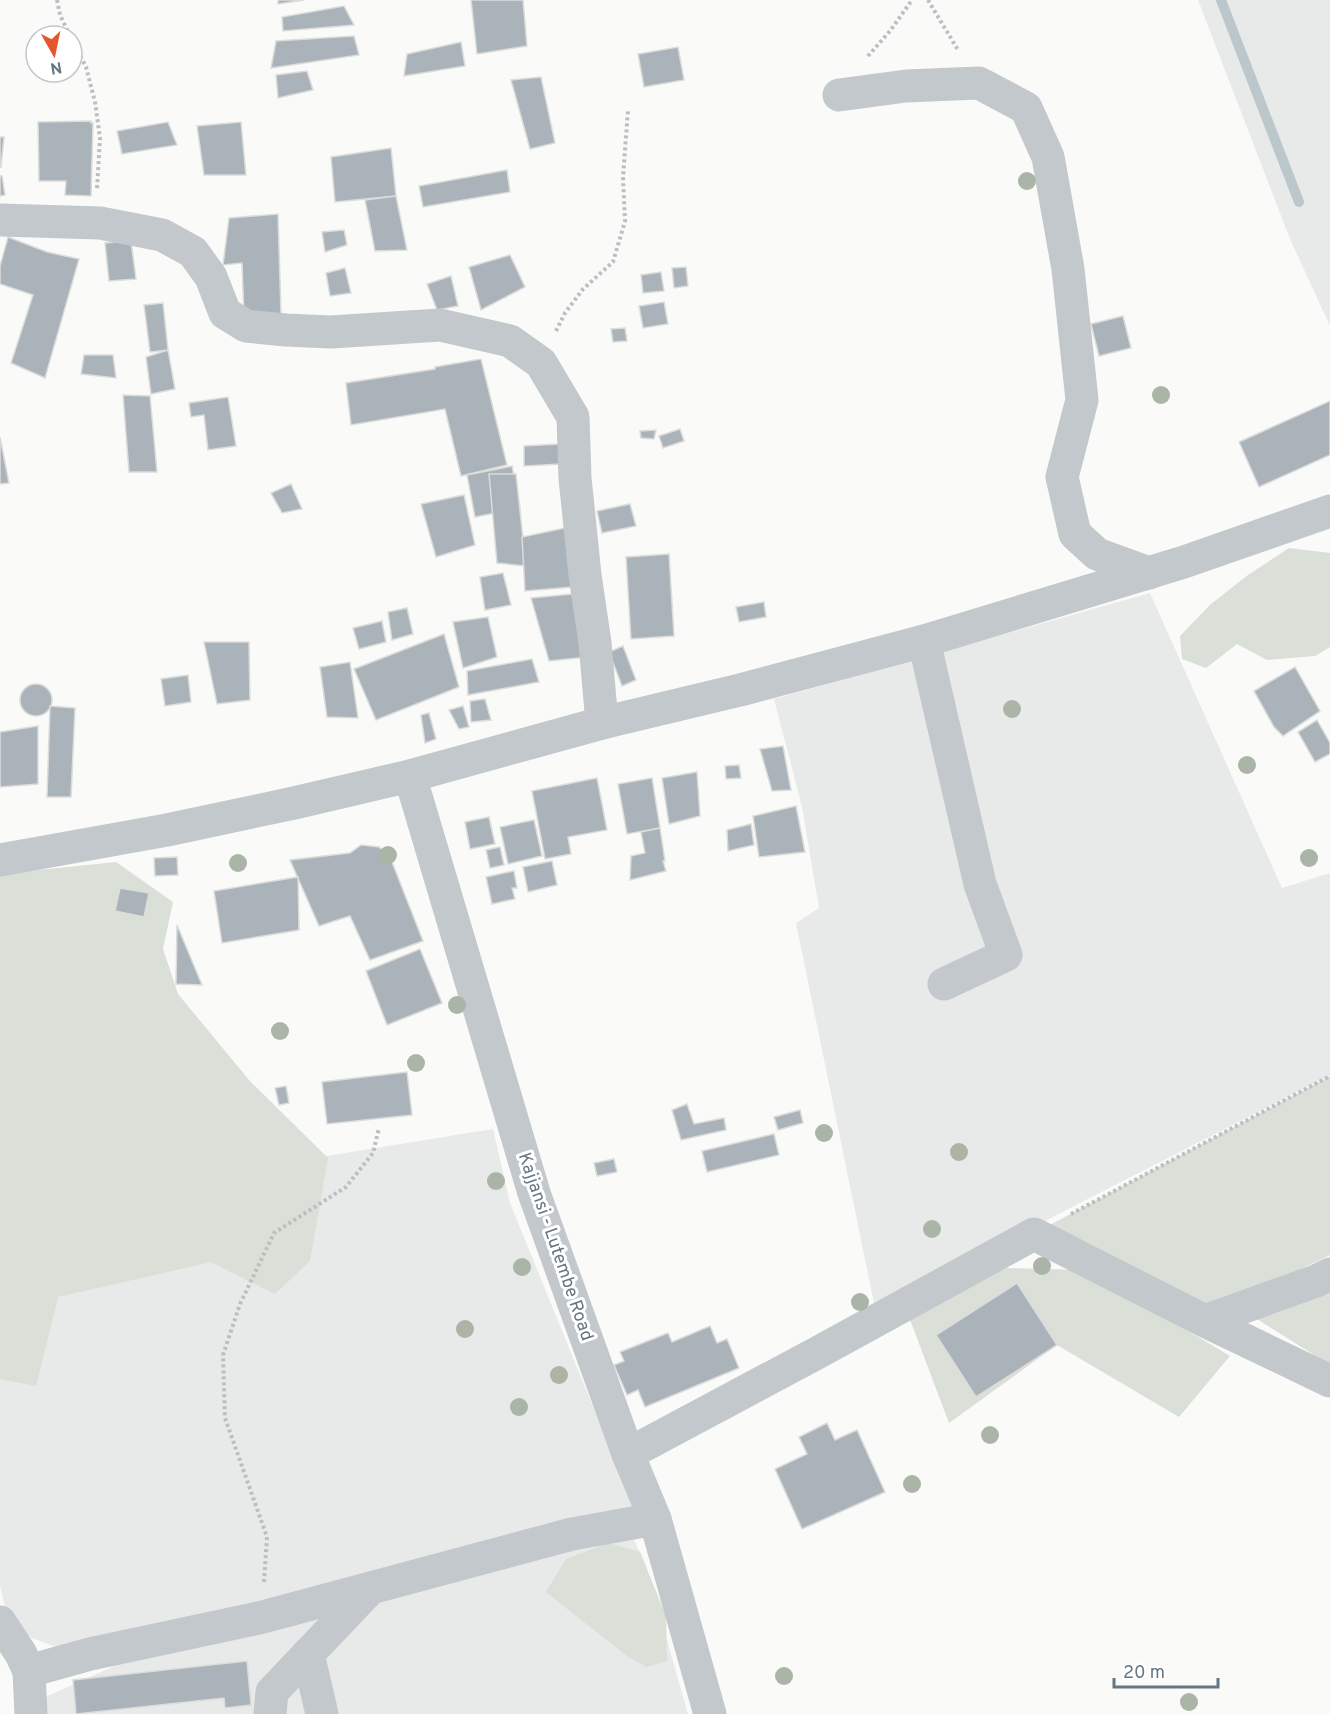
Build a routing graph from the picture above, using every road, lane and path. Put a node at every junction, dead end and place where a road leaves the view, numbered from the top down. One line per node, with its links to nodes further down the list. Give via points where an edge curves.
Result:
1 (57, 0): 4 (path)
2 (912, 0): 7 (path)
3 (928, 0): 6 (path)
4 (64, 24)
5 (84, 63): 10 (path, via 100,138)
6 (979, 83): 7 (street, via 906,86); 13 (street, via 1026,108 1048,157 1068,269 1082,400 1062,477 1075,534 1097,554)
7 (839, 95)
8 (628, 110): 11 (path, via 623,177 625,221 613,262 583,289 565,313)
9 (0, 220): 10 (street)
10 (100, 223): 11 (street, via 162,235 194,252 211,277 225,313 246,326 331,332 440,325 510,341)
11 (541, 363): 15 (street, via 573,417 574,478)
12 (1330, 511): 13 (street)
13 (1149, 573): 14 (street)
14 (924, 641): 15 (street); 18 (street, via 980,884 1006,955)
15 (602, 723): 16 (street)
16 (410, 776): 17 (street, via 166,831); 25 (street, Kajjansi - Lutembe Road, via 534,1193)
17 (0, 860)
18 (944, 984)
19 (1330, 1076): 21 (path)
20 (379, 1128): 28 (path, via 374,1153 346,1187 274,1233 240,1305 223,1355 225,1418 267,1538)
21 (1034, 1234): 23 (street); 25 (street)
22 (1330, 1274): 23 (street)
23 (1205, 1322): 24 (street)
24 (1330, 1381)
25 (628, 1454): 26 (street, Kajjansi - Lutembe Road)
26 (655, 1519): 27 (street, via 572,1534); 35 (street, Kajjansi - Lutembe Road)
27 (369, 1590): 28 (street); 30 (street)
28 (259, 1618): 31 (street)
29 (0, 1622): 31 (street)
30 (308, 1654): 33 (street, via 272,1692); 34 (street)
31 (29, 1671): 32 (street)
32 (31, 1714)
33 (270, 1714)
34 (322, 1714)
35 (710, 1714)

